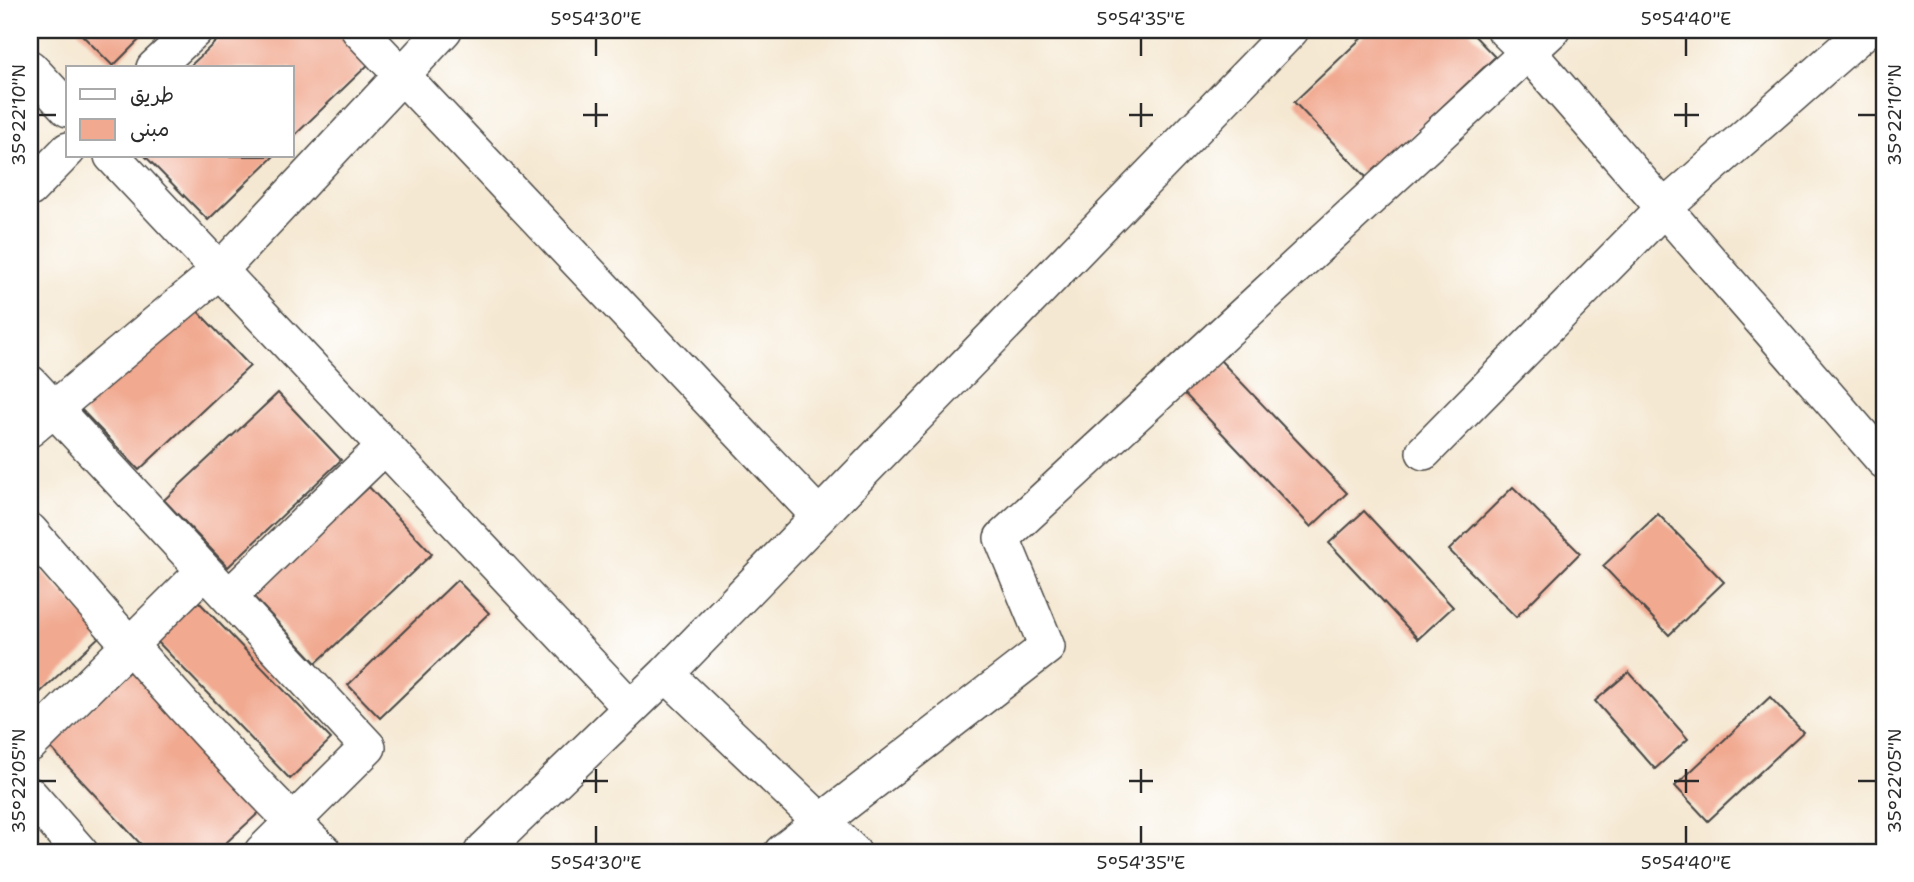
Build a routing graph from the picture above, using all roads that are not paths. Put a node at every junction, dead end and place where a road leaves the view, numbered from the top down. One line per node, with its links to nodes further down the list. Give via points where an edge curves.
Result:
1 (195, 30): 7 (street)
2 (359, 30): 9 (street)
3 (444, 30): 9 (street)
4 (1291, 30): 21 (street)
5 (1866, 30): 14 (street)
6 (1528, 37): 14 (street); 30 (street, via 1002,538 1047,647)
7 (156, 66)
8 (30, 68): 10 (street)
9 (402, 74): 15 (street); 21 (street)
10 (66, 107)
11 (66, 152): 13 (street)
12 (114, 158): 15 (street)
13 (30, 189)
14 (1664, 208): 19 (street); 20 (street)
15 (220, 270): 17 (street); 18 (street)
16 (30, 383): 17 (street)
17 (42, 419): 23 (street)
18 (385, 446): 24 (street); 27 (street)
19 (1424, 452)
20 (1884, 461)
21 (819, 516): 26 (street)
22 (30, 531): 25 (street)
23 (204, 571): 24 (street); 25 (street)
24 (229, 597): 31 (street, via 368,747)
25 (129, 645): 28 (street); 31 (street)
26 (666, 674): 27 (street); 30 (street)
27 (631, 708): 35 (street)
28 (30, 744)
29 (30, 795): 32 (street)
30 (820, 821): 36 (street); 37 (street)
31 (293, 822): 33 (street); 34 (street)
32 (80, 852)
33 (262, 852)
34 (324, 852)
35 (482, 852)
36 (782, 852)
37 (853, 852)

